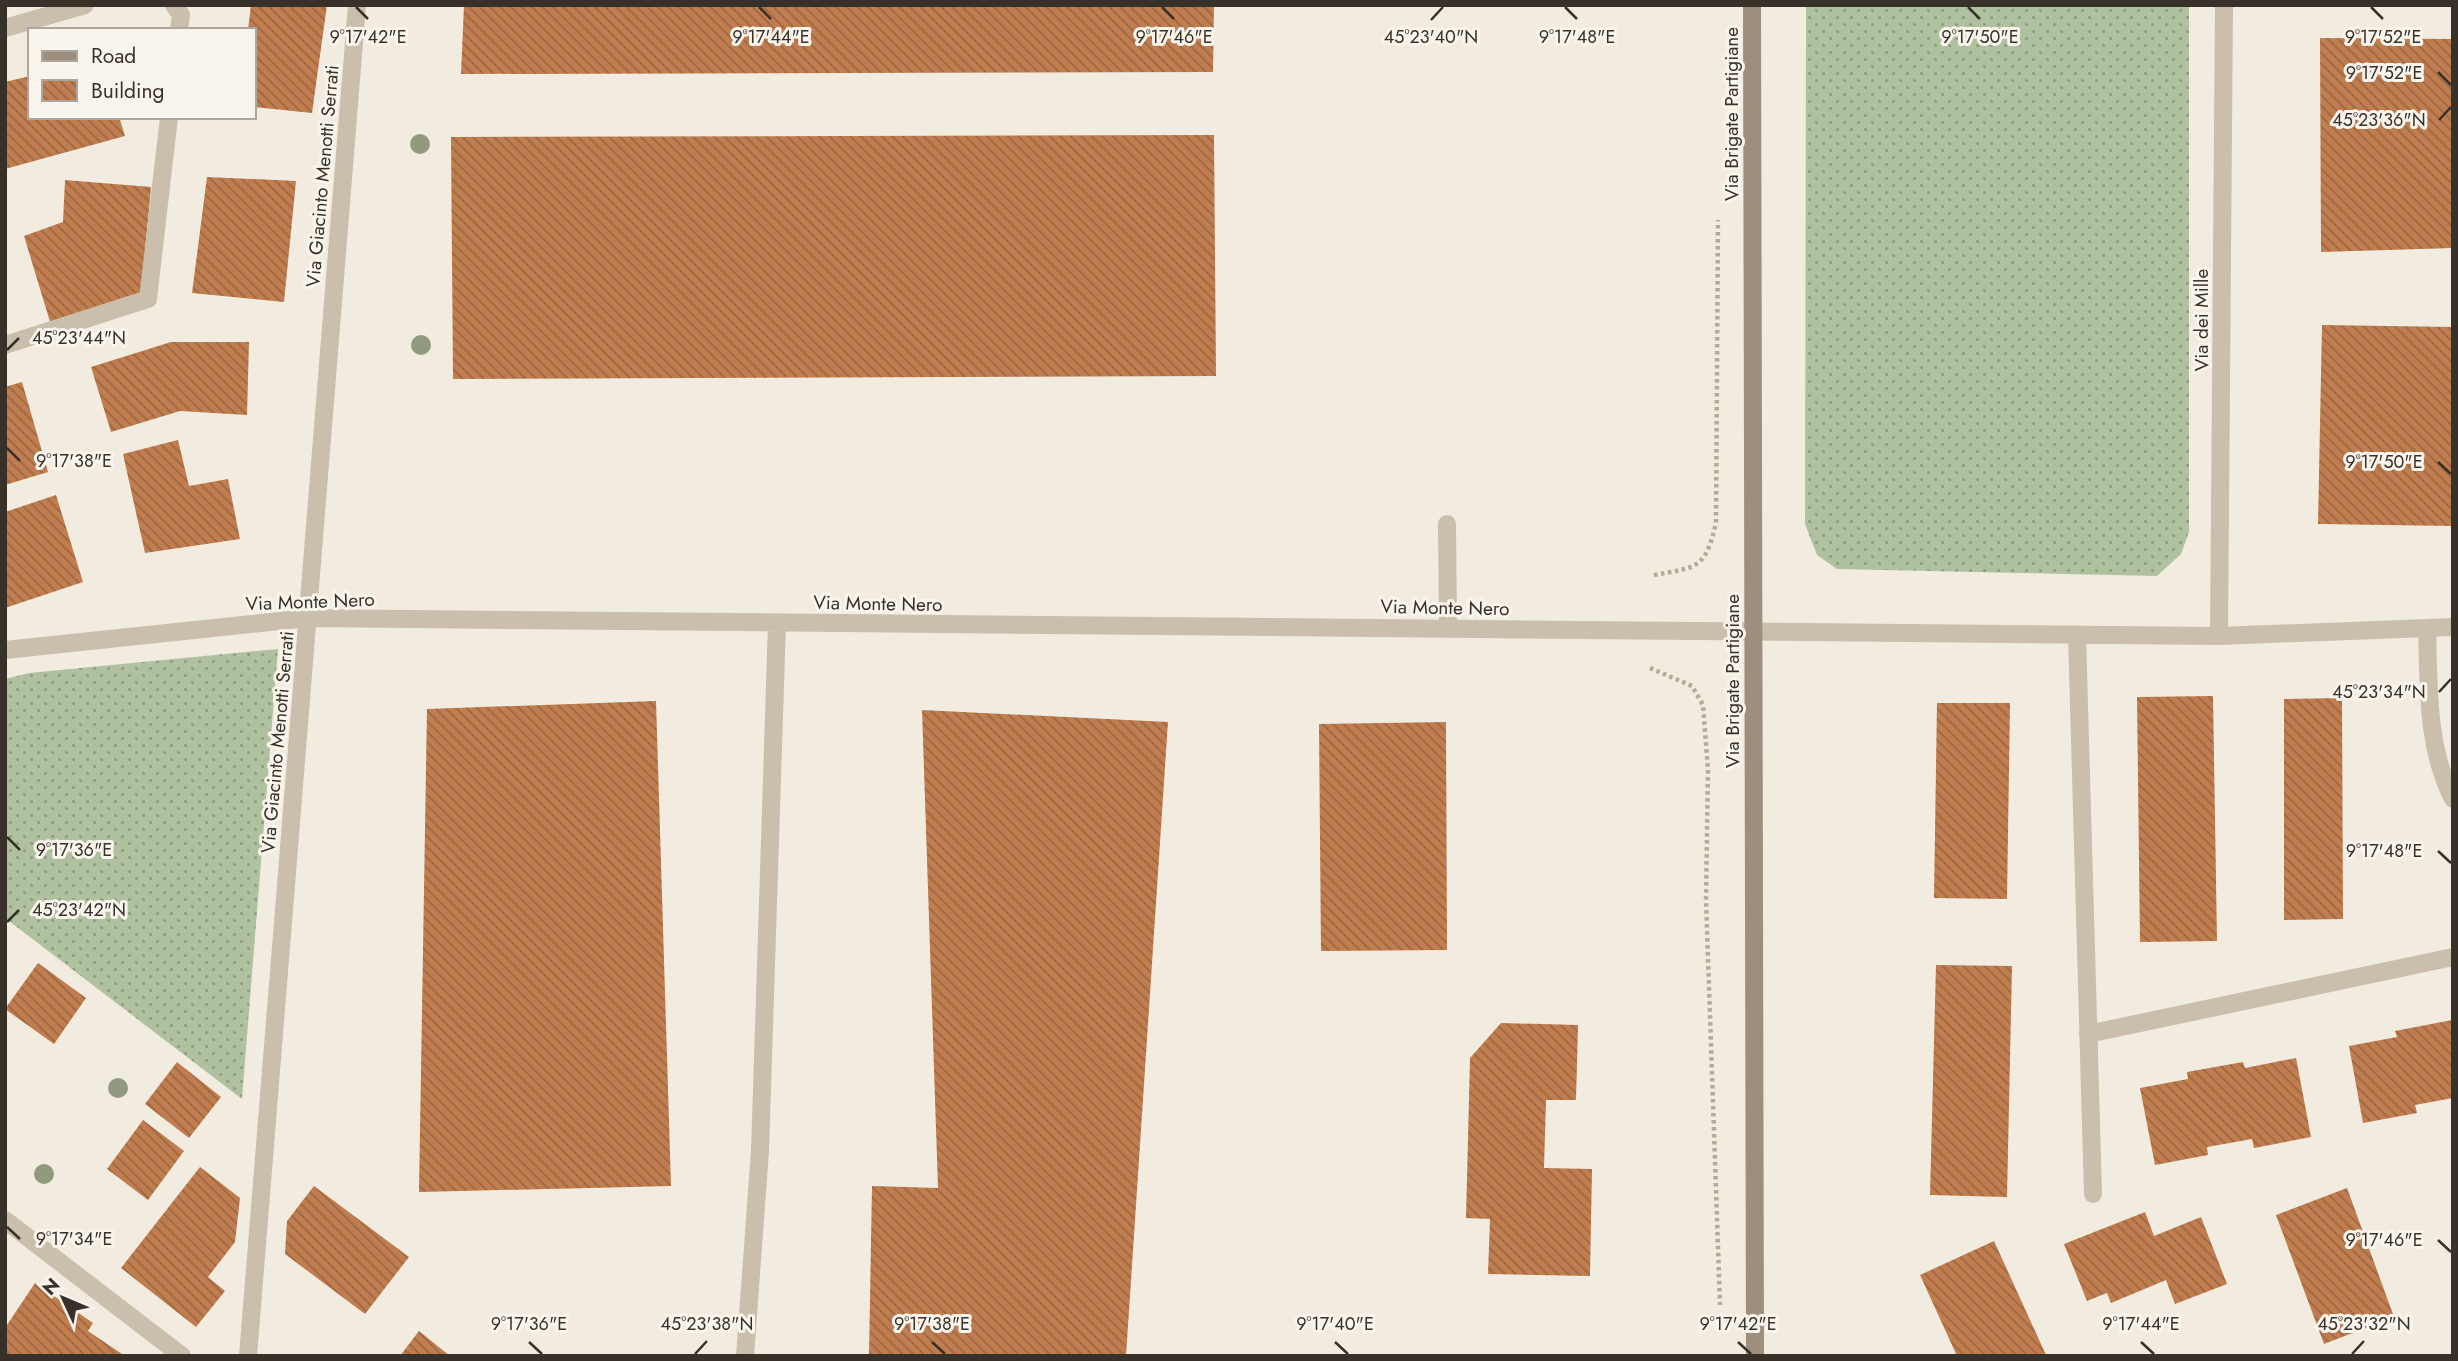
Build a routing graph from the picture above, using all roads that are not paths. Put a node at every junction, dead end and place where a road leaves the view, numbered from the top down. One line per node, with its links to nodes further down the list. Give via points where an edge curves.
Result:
1 (85, 5): 6 (street)
2 (174, 5): 7 (street, via 181,15)
3 (357, 5): 11 (street, Via Giacinto Menotti Serrati)
4 (1752, 5): 16 (street, Via Brigate Partigiane)
5 (2224, 5): 18 (street, Via dei Mille)
6 (5, 28)
7 (179, 28)
8 (169, 119): 9 (street, via 148,299)
9 (5, 345)
10 (1447, 524): 14 (street)
11 (308, 618): 12 (street, Via Monte Nero); 19 (street, Via Monte Nero); 26 (street, Via Giacinto Menotti Serrati)
12 (776, 623): 14 (street, Via Monte Nero); 27 (street, via 760,1151)
13 (2453, 627): 15 (street)
14 (1448, 628): 16 (street, Via Monte Nero)
15 (2427, 628): 18 (street); 20 (street, via 2433,737)
16 (1752, 632): 17 (street); 28 (street, Via Brigate Partigiane)
17 (2077, 635): 18 (street); 22 (street)
18 (2219, 636)
19 (5, 650)
20 (2453, 799)
21 (2453, 957): 22 (street)
22 (2088, 1034): 23 (street)
23 (2093, 1194)
24 (5, 1220): 25 (street)
25 (182, 1356)
26 (248, 1356)
27 (745, 1356)
28 (1755, 1356)

